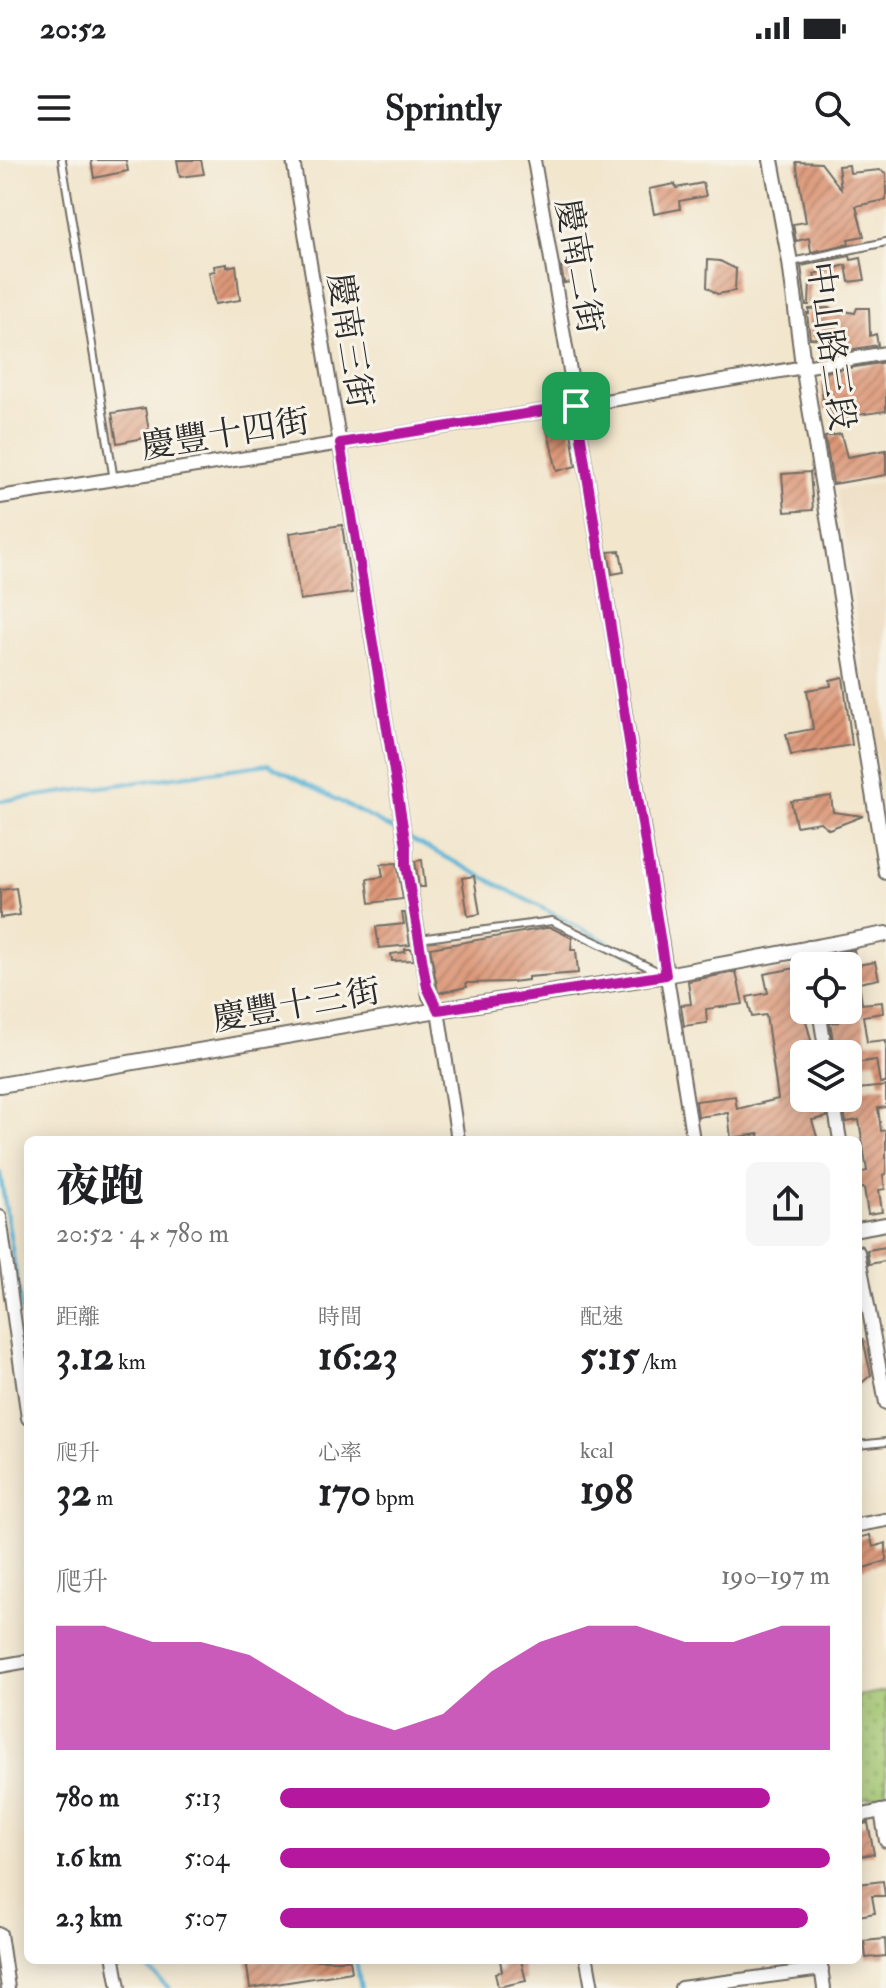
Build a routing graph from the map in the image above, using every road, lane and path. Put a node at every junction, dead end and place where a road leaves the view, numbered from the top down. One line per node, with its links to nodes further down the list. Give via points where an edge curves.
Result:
1 (62, 160): 11 (lane)
2 (293, 160): 10 (street, 慶南三街)
3 (534, 160): 9 (street, 慶南二街)
4 (771, 160): 6 (street, 中山路三段)
5 (886, 242): 6 (lane)
6 (790, 262): 8 (street, 中山路三段)
7 (886, 353): 8 (street, 慶豐十四街)
8 (803, 365): 9 (street, 慶豐十四街); 13 (street, 中山路三段)
9 (576, 406): 10 (street, 慶豐十四街); 18 (street, 慶南二街)
10 (340, 443): 11 (street, 慶豐十四街); 15 (street, 慶南三街)
11 (114, 480): 12 (street, 慶豐十四街)
12 (0, 497)
13 (886, 872)
14 (886, 934): 16 (street, 慶豐十三街)
15 (419, 939): 18 (lane, via 552,921); 19 (street, via 429,996)
16 (809, 947): 17 (street); 18 (street, 慶豐十三街)
17 (810, 952)
18 (666, 975): 19 (street, 慶豐十三街); 23 (street, 慶南二街)
19 (438, 1010): 20 (street, 慶豐十三街); 22 (street)
20 (0, 1085)
21 (835, 1112): 24 (street)
22 (457, 1136)
23 (692, 1136)
24 (839, 1136)
25 (0, 1217): 29 (street)
26 (886, 1224): 27 (street)
27 (862, 1228)
28 (862, 1274): 30 (street)
29 (24, 1389)
30 (886, 1403)
31 (886, 1442): 32 (lane)
32 (862, 1445)
33 (886, 1520): 34 (street)
34 (862, 1524)
35 (24, 1662): 36 (street)
36 (0, 1666)
37 (884, 1810): 38 (street); 39 (street)
38 (862, 1815)
39 (886, 1841)
40 (0, 1934): 45 (street)
41 (115, 1964): 46 (street)
42 (588, 1964): 47 (street)
43 (821, 1965): 44 (street); 49 (street)
44 (717, 1985): 48 (street)
45 (8, 1988)
46 (119, 1988)
47 (592, 1988)
48 (681, 1988)
49 (824, 1988)

